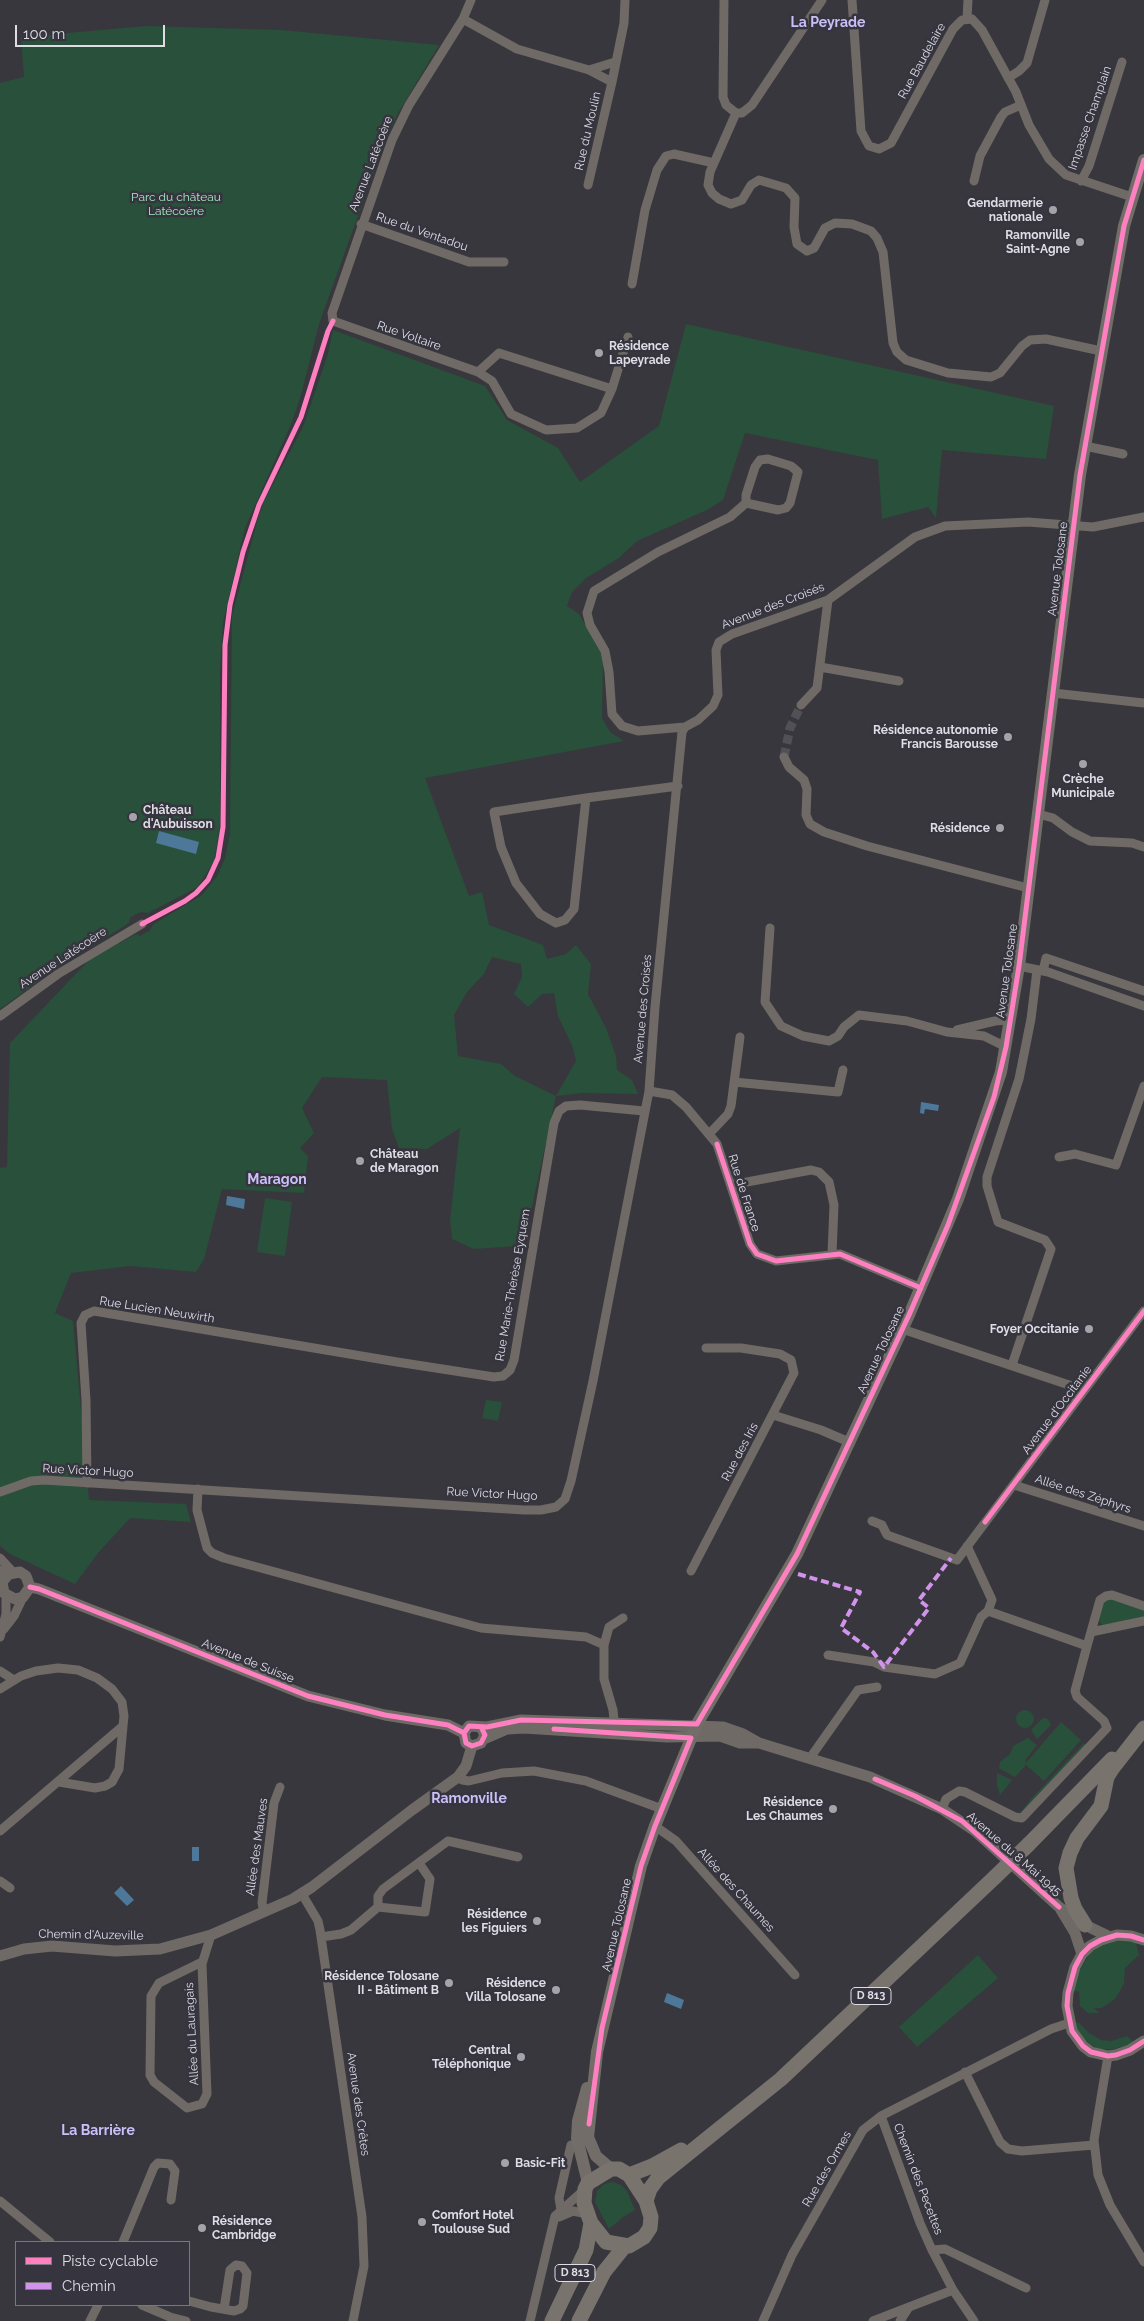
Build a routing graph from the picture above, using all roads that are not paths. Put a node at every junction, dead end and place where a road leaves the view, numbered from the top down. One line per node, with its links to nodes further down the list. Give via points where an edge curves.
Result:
1 (471, 0): 8 (street, Avenue Latécoère)
2 (625, 0): 10 (street, Rue du Moulin, via 624,23)
3 (724, 0): 16 (street, via 723,97 726,105)
4 (822, 0): 16 (street, via 752,105)
5 (852, 0): 9 (street, Rue Baudelaire, via 861,132 864,140 874,148 885,147 896,136 953,29)
6 (968, 0): 9 (street)
7 (1045, 0): 13 (street, via 1027,63)
8 (463, 19): 12 (street, Rue du Moulin, via 517,49); 23 (street, Avenue Latécoère, via 399,122)
9 (967, 19): 13 (street, via 977,23)
10 (615, 62): 12 (street); 14 (street, Rue du Moulin)
11 (1122, 62): 20 (street, Impasse Champlain)
12 (589, 70): 14 (street, Rue du Moulin)
13 (1008, 78): 15 (street)
14 (612, 82): 21 (street, Rue du Moulin)
15 (1021, 105): 19 (street, via 1001,117 980,156); 20 (street, via 1049,159 1066,175)
16 (736, 112): 18 (street)
17 (1144, 160): 22 (main road, Avenue Tolosane)
18 (714, 163): 25 (street, via 674,154 666,156 657,170 645,210); 28 (street, via 708,185 719,199 731,204 742,200 758,180 786,188 796,198 794,227 797,244 807,251 814,248 826,228 835,223 852,224 871,231 883,252 893,343 906,360 948,373 990,377 1000,373 1030,340 1046,339)
19 (974, 181)
20 (1081, 182): 22 (street)
21 (588, 185)
22 (1132, 197): 28 (main road, Avenue Tolosane)
23 (362, 224): 24 (street, Rue du Ventadou, via 468,262); 26 (street, Avenue Latécoère, via 332,313)
24 (504, 262)
25 (632, 284)
26 (333, 321): 29 (street, Rue Voltaire)
27 (628, 337): 30 (street, Rue Voltaire)
28 (1101, 351): 31 (main road, Avenue Tolosane)
29 (478, 372): 30 (street, via 499,353); 30 (street, Rue Voltaire, via 492,381 511,414 546,430 577,428 600,413)
30 (612, 389)
31 (1085, 446): 32 (street); 35 (main road, Avenue Tolosane)
32 (1122, 454)
33 (746, 503): 33 (street, via 755,467 760,460 768,459 791,466 798,472 786,508 778,510); 42 (street, via 730,517 658,552 594,591 587,613 605,651 610,672 612,714 622,726 638,731)
34 (1144, 518): 35 (street, Avenue des Croisés, via 1093,528)
35 (1073, 526): 36 (street, Avenue des Croisés, via 1028,522 945,526 915,537); 39 (main road, Avenue Tolosane)
36 (828, 600): 37 (street); 42 (street, Avenue des Croisés, via 724,637 716,650 719,684 716,701 698,720)
37 (820, 667): 38 (street); 41 (street, via 817,688)
38 (900, 681)
39 (1053, 693): 40 (street); 46 (main road, Avenue Tolosane)
40 (1144, 703)
41 (800, 705)
42 (685, 727): 44 (street, Avenue des Croisés)
43 (784, 757): 48 (street, via 789,768 804,780 808,789 806,815 810,824 824,832)
44 (678, 786): 45 (street); 63 (street, Avenue des Croisés)
45 (586, 798): 45 (street, via 494,812 501,846 516,883 540,914 556,923 566,920 574,909)
46 (1038, 814): 47 (street, via 1052,818 1090,841 1132,843); 48 (main road, Avenue Tolosane)
47 (1144, 847)
48 (1028, 888): 51 (main road, Avenue Tolosane)
49 (142, 924): 55 (street, Avenue Latécoère, via 58,974)
50 (770, 928): 57 (street, via 765,1002 781,1026 804,1036 829,1041 859,1015 907,1021)
51 (1019, 966): 52 (street); 56 (main road, Avenue Tolosane)
52 (1040, 970): 53 (street, via 1046,958); 54 (street); 74 (street, via 1019,1079 987,1177 998,1222 1045,1240 1051,1250)
53 (1144, 991)
54 (1144, 1006)
55 (0, 1016)
56 (1010, 1020): 57 (street); 59 (main road, Avenue Tolosane)
57 (947, 1032): 59 (street, via 984,1036)
58 (740, 1037): 61 (street)
59 (1006, 1047): 69 (main road, Avenue Tolosane, via 978,1146)
60 (843, 1070): 61 (street, via 838,1092)
61 (734, 1082): 65 (street, via 728,1114)
62 (1144, 1086): 66 (street, via 1116,1165 1075,1154)
63 (649, 1091): 64 (street, Rue Victor Hugo); 65 (street, Rue de France, via 672,1095)
64 (644, 1112): 72 (street, Rue Marie-Thérèse Eyquem, via 580,1105 566,1106 559,1111 554,1122 514,1360 503,1376); 80 (street, Rue Victor Hugo, via 594,1377 565,1500 556,1507 524,1510)
65 (710, 1133): 67 (street, Rue de France, via 717,1144)
66 (1059, 1157)
67 (730, 1185): 68 (street, Rue de France, via 750,1244 757,1254 776,1261); 68 (street, via 811,1170 819,1172 829,1182 834,1205)
68 (832, 1254): 69 (street, Rue de France, via 850,1257)
69 (921, 1288): 71 (main road, Avenue Tolosane)
70 (1144, 1311): 75 (street, Avenue d'Occitanie)
71 (902, 1329): 74 (street); 77 (main road, Avenue Tolosane)
72 (243, 1337): 78 (street, Rue Lucien Neuwirth, via 94,1311 85,1315 81,1323)
73 (706, 1348): 76 (street, via 770,1352 791,1360 794,1373)
74 (1012, 1365): 75 (street)
75 (1084, 1390): 79 (street, Avenue d'Occitanie)
76 (773, 1415): 77 (street, Rue des Iris); 87 (street, Rue des Iris)
77 (849, 1442): 104 (main road, Avenue Tolosane, via 797,1554)
78 (88, 1483): 80 (street, Rue Victor Hugo); 81 (street, Rue Victor Hugo, via 31,1480)
79 (1014, 1485): 83 (street, Allée des Zéphyrs); 84 (street, Avenue d'Occitanie)
80 (198, 1489): 96 (street, via 197,1510 207,1548 224,1558 481,1628 586,1637)
81 (0, 1492)
82 (872, 1521): 84 (street, Avenue d'Occitanie, via 882,1525 887,1535 957,1560)
83 (1144, 1526)
84 (967, 1546): 91 (street, via 990,1593 992,1600)
85 (0, 1558): 86 (street)
86 (7, 1572): 88 (street, via 2,1582); 89 (street, Avenue de Suisse, via 20,1572 26,1576)
87 (691, 1572)
88 (3, 1590): 89 (street, Avenue de Suisse, via 14,1599); 95 (street, via 6,1614)
89 (26, 1592): 95 (street); 109 (street, Avenue de Suisse, via 39,1589 308,1696 385,1715 448,1725)
90 (1144, 1606): 94 (street, via 1112,1594 1106,1596 1100,1600)
91 (988, 1611): 97 (street); 98 (street, via 981,1617 960,1663 935,1674)
92 (623, 1618): 96 (street, via 609,1628)
93 (1144, 1621): 94 (street)
94 (1091, 1632): 97 (street)
95 (1, 1634)
96 (604, 1645): 107 (street, via 604,1679)
97 (1087, 1646): 119 (street, via 1076,1697 1104,1721 1107,1728 1104,1733 1022,1818 959,1791 946,1798)
98 (828, 1655)
99 (0, 1671): 100 (street)
100 (14, 1680): 102 (street); 105 (street, via 36,1671 58,1668 92,1675 120,1699 124,1712)
101 (877, 1687): 114 (street, via 858,1690)
102 (0, 1689)
103 (1144, 1722): 146 (main road, D 813, bridge, via 1110,1761 995,1877 862,2005)
104 (696, 1724): 107 (street); 110 (main road, Avenue Tolosane); 112 (street, Avenue du 8 Mai 1945, via 723,1727)
105 (123, 1726): 116 (street); 116 (street, via 120,1768 112,1782 95,1788)
106 (481, 1727): 107 (street, via 521,1720); 109 (street, via 469,1726); 111 (street, via 485,1733)
107 (616, 1727): 110 (street); 111 (street, via 507,1729)
108 (1144, 1728): 130 (main road, via 1107,1777 1101,1806 1070,1852 1066,1868 1071,1898)
109 (464, 1733): 113 (street, via 466,1743)
110 (691, 1738): 112 (street, Avenue du 8 Mai 1945, via 720,1736 740,1743); 118 (main road, Avenue Tolosane)
111 (484, 1740): 113 (street)
112 (759, 1743): 114 (street, Avenue du 8 Mai 1945)
113 (472, 1746): 115 (street, Chemin d'Auzeville, via 466,1766)
114 (810, 1758): 119 (street, Avenue du 8 Mai 1945, via 870,1777)
115 (458, 1777): 118 (street, via 469,1781 502,1773 534,1771 586,1781); 126 (street, Chemin d'Auzeville, via 338,1867)
116 (59, 1782): 121 (street)
117 (280, 1787): 129 (street, Allée des Mauves, via 274,1804 262,1903)
118 (662, 1809): 120 (main road, Avenue Tolosane)
119 (942, 1809): 128 (street, Avenue du 8 Mai 1945, via 975,1831)
120 (655, 1826): 140 (street, Allée des Chaumes, via 676,1841); 143 (main road, Avenue Tolosane, via 641,1866)
121 (0, 1831)
122 (518, 1857): 123 (street, via 448,1841)
123 (419, 1863): 127 (street, via 383,1889 378,1896); 127 (street, via 430,1879 425,1912)
124 (0, 1881): 125 (street)
125 (10, 1888)
126 (304, 1898): 129 (street, Chemin d'Auzeville); 132 (street, Avenue des Crêtes, via 318,1921)
127 (378, 1907): 132 (street, via 351,1930)
128 (1059, 1907): 130 (street, Avenue du 8 Mai 1945); 136 (street, Avenue du 8 Mai 1945, via 1075,1933)
129 (267, 1910): 131 (street, Chemin d'Auzeville)
130 (1085, 1925): 133 (street, Avenue du 8 Mai 1945)
131 (211, 1935): 135 (street, Chemin d'Auzeville, via 160,1949 115,1951 52,1946); 138 (street, Allée du Lauragais)
132 (321, 1937): 173 (street, Avenue des Crêtes, via 364,2240 364,2266)
133 (1110, 1937): 134 (street); 136 (street, via 1096,1942)
134 (1143, 1938)
135 (24, 1949): 137 (street, Chemin d'Auzeville); 139 (street, Chemin d'Auzeville)
136 (1082, 1954): 141 (street, via 1071,1977)
137 (0, 1956)
138 (202, 1962): 138 (street, Allée du Lauragais, via 207,2094 202,2104 187,2108 154,2082 150,2075 151,1996 159,1982)
139 (0, 1963)
140 (795, 1975)
141 (1069, 2023): 144 (street, via 1083,2046 1091,2052); 145 (street, Rue des Ormes)
142 (1144, 2041): 144 (street, via 1125,2052)
143 (597, 2052): 150 (main road, Avenue Tolosane, via 588,2138 596,2156); 152 (main road, Avenue Tolosane, via 578,2121 577,2138)
144 (1108, 2056): 149 (street)
145 (965, 2072): 147 (street, Rue des Ormes); 149 (street, via 1000,2142 1008,2149 1022,2151)
146 (744, 2110): 151 (main road, D 813, via 668,2158); 155 (main road, D 813, via 658,2178)
147 (881, 2116): 162 (street, Chemin des Pecettes); 177 (street, Rue des Ormes, via 864,2130 792,2255)
148 (571, 2145): 156 (street, via 559,2198)
149 (1094, 2145): 163 (street, via 1098,2175 1110,2205)
150 (611, 2169): 151 (main road, via 619,2169); 152 (main road)
151 (629, 2175): 155 (main road, D 813)
152 (586, 2186): 156 (street); 157 (main road, D 813, via 584,2203)
153 (0, 2200): 159 (street)
154 (171, 2200): 160 (street, via 175,2171 170,2164 158,2163)
155 (646, 2200): 161 (main road, D 813, via 651,2217 650,2228 636,2243)
156 (561, 2210): 158 (street)
157 (589, 2218): 158 (street, via 578,2211 569,2212); 161 (main road, via 606,2242); 175 (main road, D 813, via 586,2250)
158 (553, 2223): 174 (street)
159 (49, 2241)
160 (123, 2241)
161 (624, 2247): 176 (main road, D 813, via 604,2272)
162 (932, 2250): 164 (street, Chemin des Pecettes, via 944,2249); 165 (street, Chemin des Pecettes)
163 (1144, 2262)
164 (1026, 2288)
165 (952, 2290): 169 (street); 180 (street, Chemin des Pecettes)
166 (190, 2301): 170 (street)
167 (98, 2306): 171 (street)
168 (144, 2306): 172 (street)
169 (909, 2307): 178 (street); 179 (street)
170 (224, 2309): 170 (street, via 237,2311 242,2306 247,2273 242,2266 230,2270)
171 (90, 2321)
172 (186, 2321)
173 (353, 2321)
174 (530, 2321)
175 (552, 2321)
176 (579, 2321)
177 (763, 2321)
178 (873, 2321)
179 (900, 2321)
180 (974, 2321)

